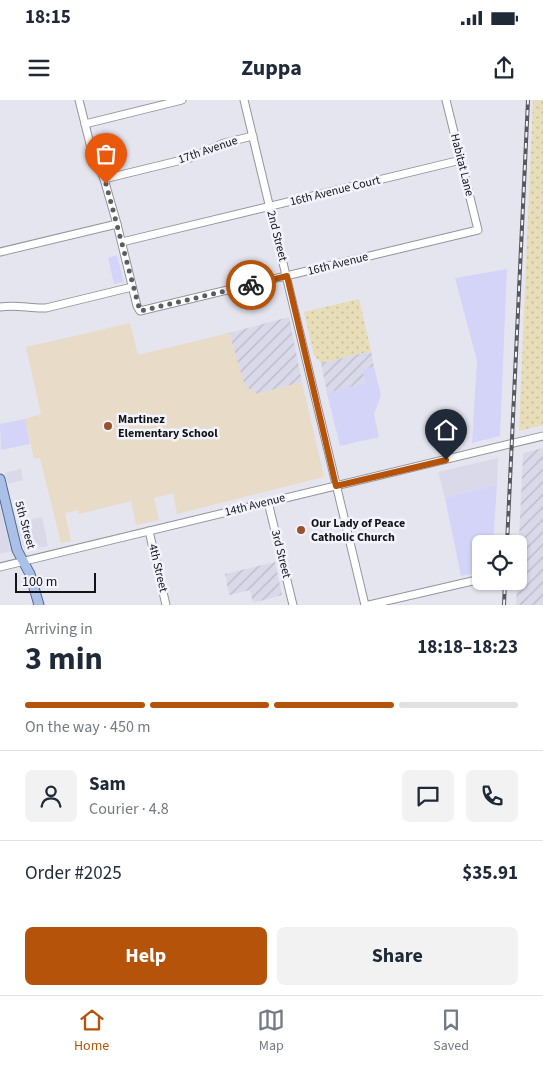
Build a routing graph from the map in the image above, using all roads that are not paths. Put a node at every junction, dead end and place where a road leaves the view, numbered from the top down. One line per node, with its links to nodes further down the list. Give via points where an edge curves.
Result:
1 (79, 100): 5 (street)
2 (182, 100): 5 (street)
3 (244, 100): 6 (street, 2nd Street)
4 (446, 100): 7 (street, Habitat Lane)
5 (85, 124): 8 (street)
6 (253, 136): 8 (street, 17th Avenue, via 224,143 190,158); 9 (street, 2nd Street)
7 (461, 160): 9 (street, 16th Avenue Court); 11 (street, Habitat Lane)
8 (104, 179): 10 (street)
9 (270, 207): 12 (street, 16th Avenue Court); 14 (street, 2nd Street)
10 (117, 224): 12 (street); 13 (street)
11 (478, 230): 14 (street, 16th Avenue)
12 (122, 242): 15 (street)
13 (0, 252)
14 (287, 276): 15 (street, 16th Avenue, via 140,311); 19 (street, 2nd Street)
15 (132, 287): 16 (street, via 46,308)
16 (0, 307)
17 (543, 436): 19 (street, 14th Avenue)
18 (0, 479): 22 (main road, 5th Street)
19 (336, 486): 20 (street, 14th Avenue); 28 (street, 2nd Street)
20 (268, 502): 21 (street, 14th Avenue); 27 (street, 3rd Street)
21 (149, 531): 22 (street, 14th Avenue); 26 (street, 4th Street)
22 (22, 561): 23 (street, 14th Avenue); 25 (main road, 5th Street, via 30,574)
23 (0, 567)
24 (472, 581): 29 (street)
25 (39, 605)
26 (166, 605)
27 (293, 605)
28 (365, 605)
29 (369, 605)

